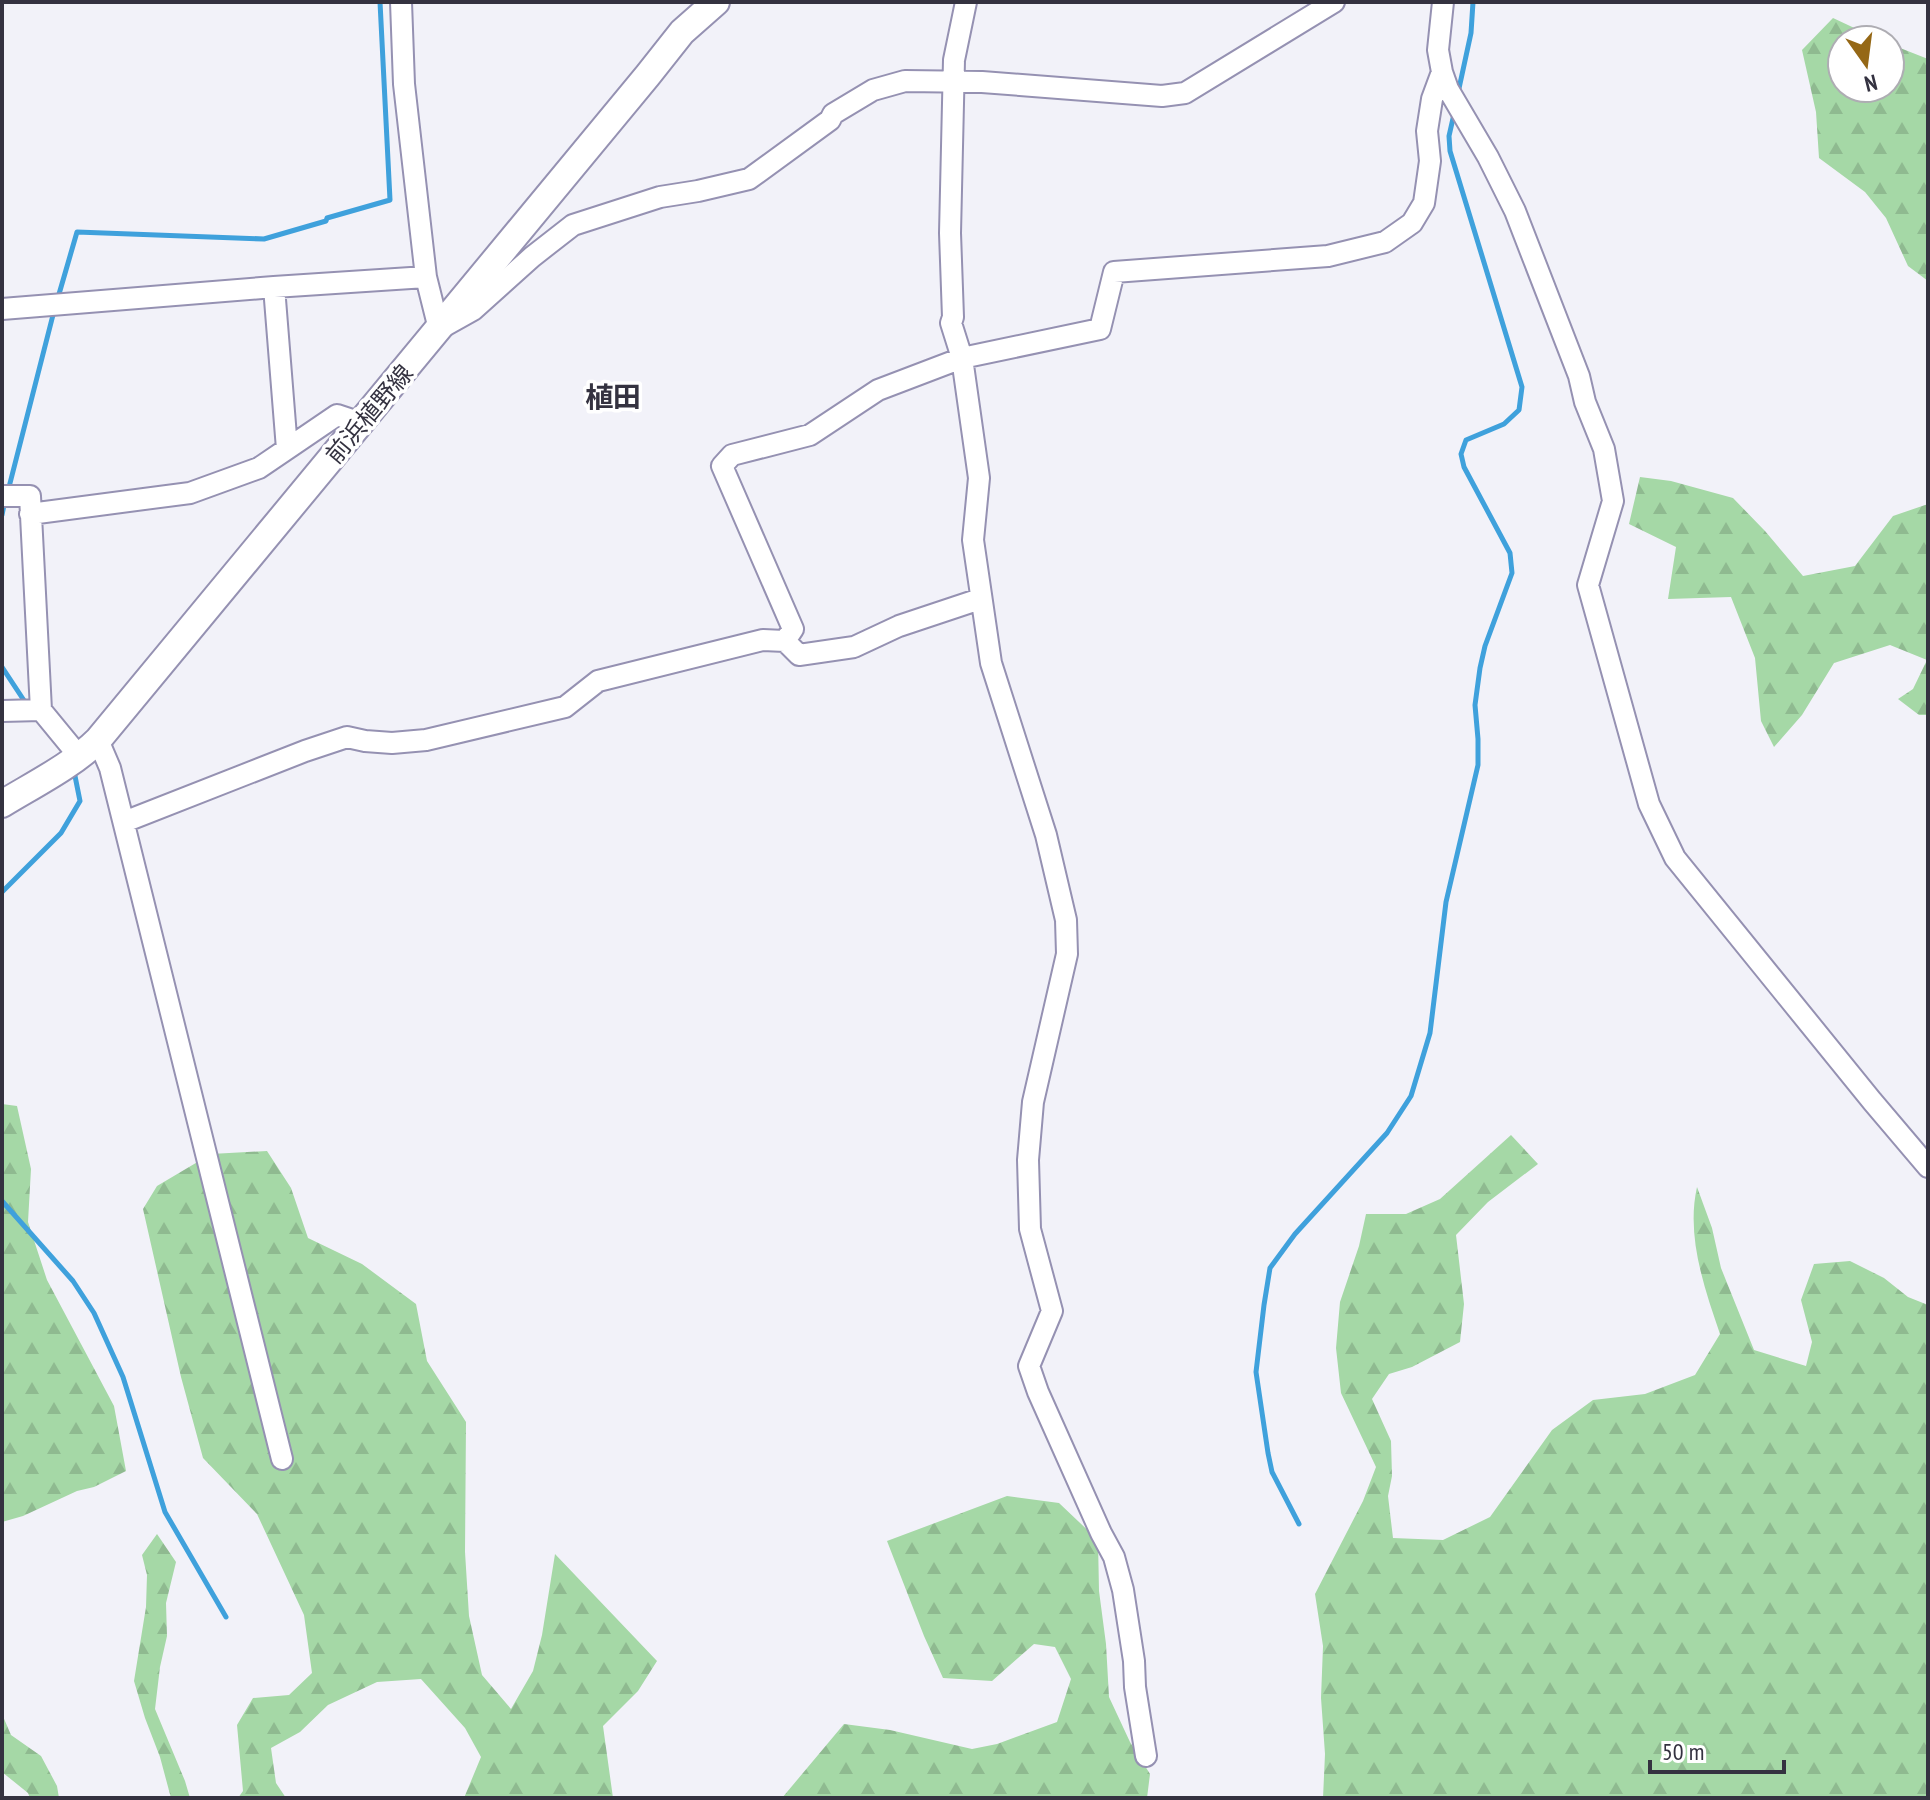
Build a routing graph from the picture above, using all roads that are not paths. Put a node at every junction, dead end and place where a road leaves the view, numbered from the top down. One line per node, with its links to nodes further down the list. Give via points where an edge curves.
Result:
1 (401, 2): 8 (street, via 404,84)
2 (716, 2): 11 (main road, 前浜植野線, via 682,32)
3 (966, 2): 7 (street)
4 (1334, 2): 7 (street, via 1185,93 1162,96)
5 (1443, 2): 6 (street, via 1438,50)
6 (1442, 72): 12 (street, via 1427,131 1430,161 1424,203 1412,223 1385,242 1328,256 1114,272 1100,329); 24 (street, via 1515,211 1604,449 1613,501 1588,585 1649,804 1675,858)
7 (954, 82): 11 (street, via 905,81 873,90 749,179 660,197 573,225 473,310); 12 (street, via 951,323)
8 (426, 277): 9 (street); 11 (street)
9 (274, 287): 10 (street); 14 (street)
10 (2, 309)
11 (439, 329): 13 (main road, 前浜植野線)
12 (962, 358): 17 (street, via 979,478 973,540); 18 (street, via 878,390 810,435 732,455 722,466 793,629)
13 (361, 423): 14 (street, via 337,415); 21 (main road, 前浜植野線)
14 (287, 449): 16 (street, via 259,468 190,493)
15 (2, 496): 16 (street, via 30,496)
16 (30, 514): 19 (street)
17 (980, 599): 18 (street, via 854,647 799,655); 26 (street, via 991,663 1046,835 1066,920 1067,954 1033,1102 1028,1160 1030,1229 1052,1311 1029,1366 1114,1557)
18 (785, 641): 23 (street, via 763,640 598,681 565,707 426,740 392,743 347,737)
19 (41, 710): 20 (street); 21 (street)
20 (2, 711)
21 (88, 748): 22 (main road, 前浜植野線); 23 (street, via 110,768)
22 (2, 804)
23 (124, 822): 25 (street)
24 (1928, 1167)
25 (282, 1459)
26 (1146, 1756)

